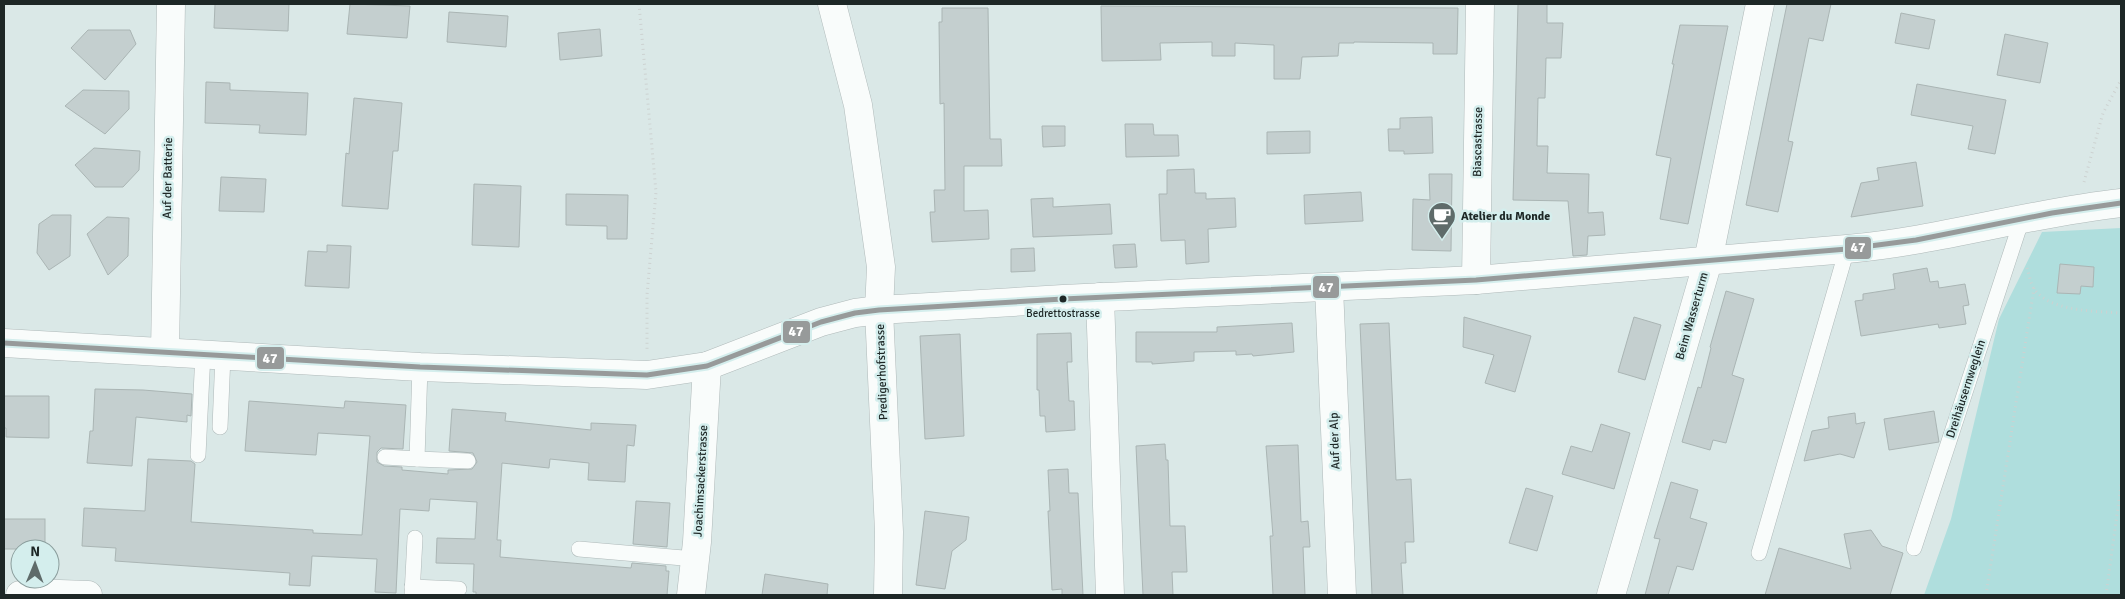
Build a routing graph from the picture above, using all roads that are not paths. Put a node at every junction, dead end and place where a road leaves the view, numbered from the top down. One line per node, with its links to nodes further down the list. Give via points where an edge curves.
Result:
1 (171, 4): 14 (street, Auf der Batterie)
2 (832, 4): 12 (street, Predigerhofstrasse, via 858,105 881,267)
3 (1480, 4): 9 (street, Biascastrasse)
4 (1760, 4): 8 (street, Beim Wasserturm)
5 (2121, 203): 6 (street, via 2077,208)
6 (2018, 225): 7 (street); 24 (lane, Dreihäusernweglein)
7 (1847, 249): 8 (street); 26 (lane)
8 (1708, 261): 9 (street); 36 (street, Beim Wasserturm)
9 (1476, 280): 10 (street)
10 (1329, 287): 11 (street); 35 (street, Auf der Alp)
11 (1100, 297): 12 (street); 34 (street)
12 (880, 310): 16 (street, via 821,322); 33 (street, Predigerhofstrasse, via 889,532)
13 (4, 343): 14 (street)
14 (165, 352): 15 (street)
15 (213, 354): 17 (street); 18 (lane); 19 (lane)
16 (707, 366): 17 (street, via 647,375); 27 (street, Joachimsackerstrasse)
17 (420, 367): 21 (lane)
18 (220, 427)
19 (198, 455)
20 (385, 457): 21 (lane)
21 (417, 459): 22 (lane)
22 (468, 461)
23 (415, 538): 29 (lane)
24 (1914, 548)
25 (579, 549): 27 (lane)
26 (1759, 554)
27 (695, 559): 32 (street, Joachimsackerstrasse)
28 (459, 589): 29 (lane)
29 (412, 591)
30 (20, 595): 31 (street)
31 (88, 595)
32 (691, 595)
33 (888, 595)
34 (1110, 595)
35 (1342, 595)
36 (1611, 595)

